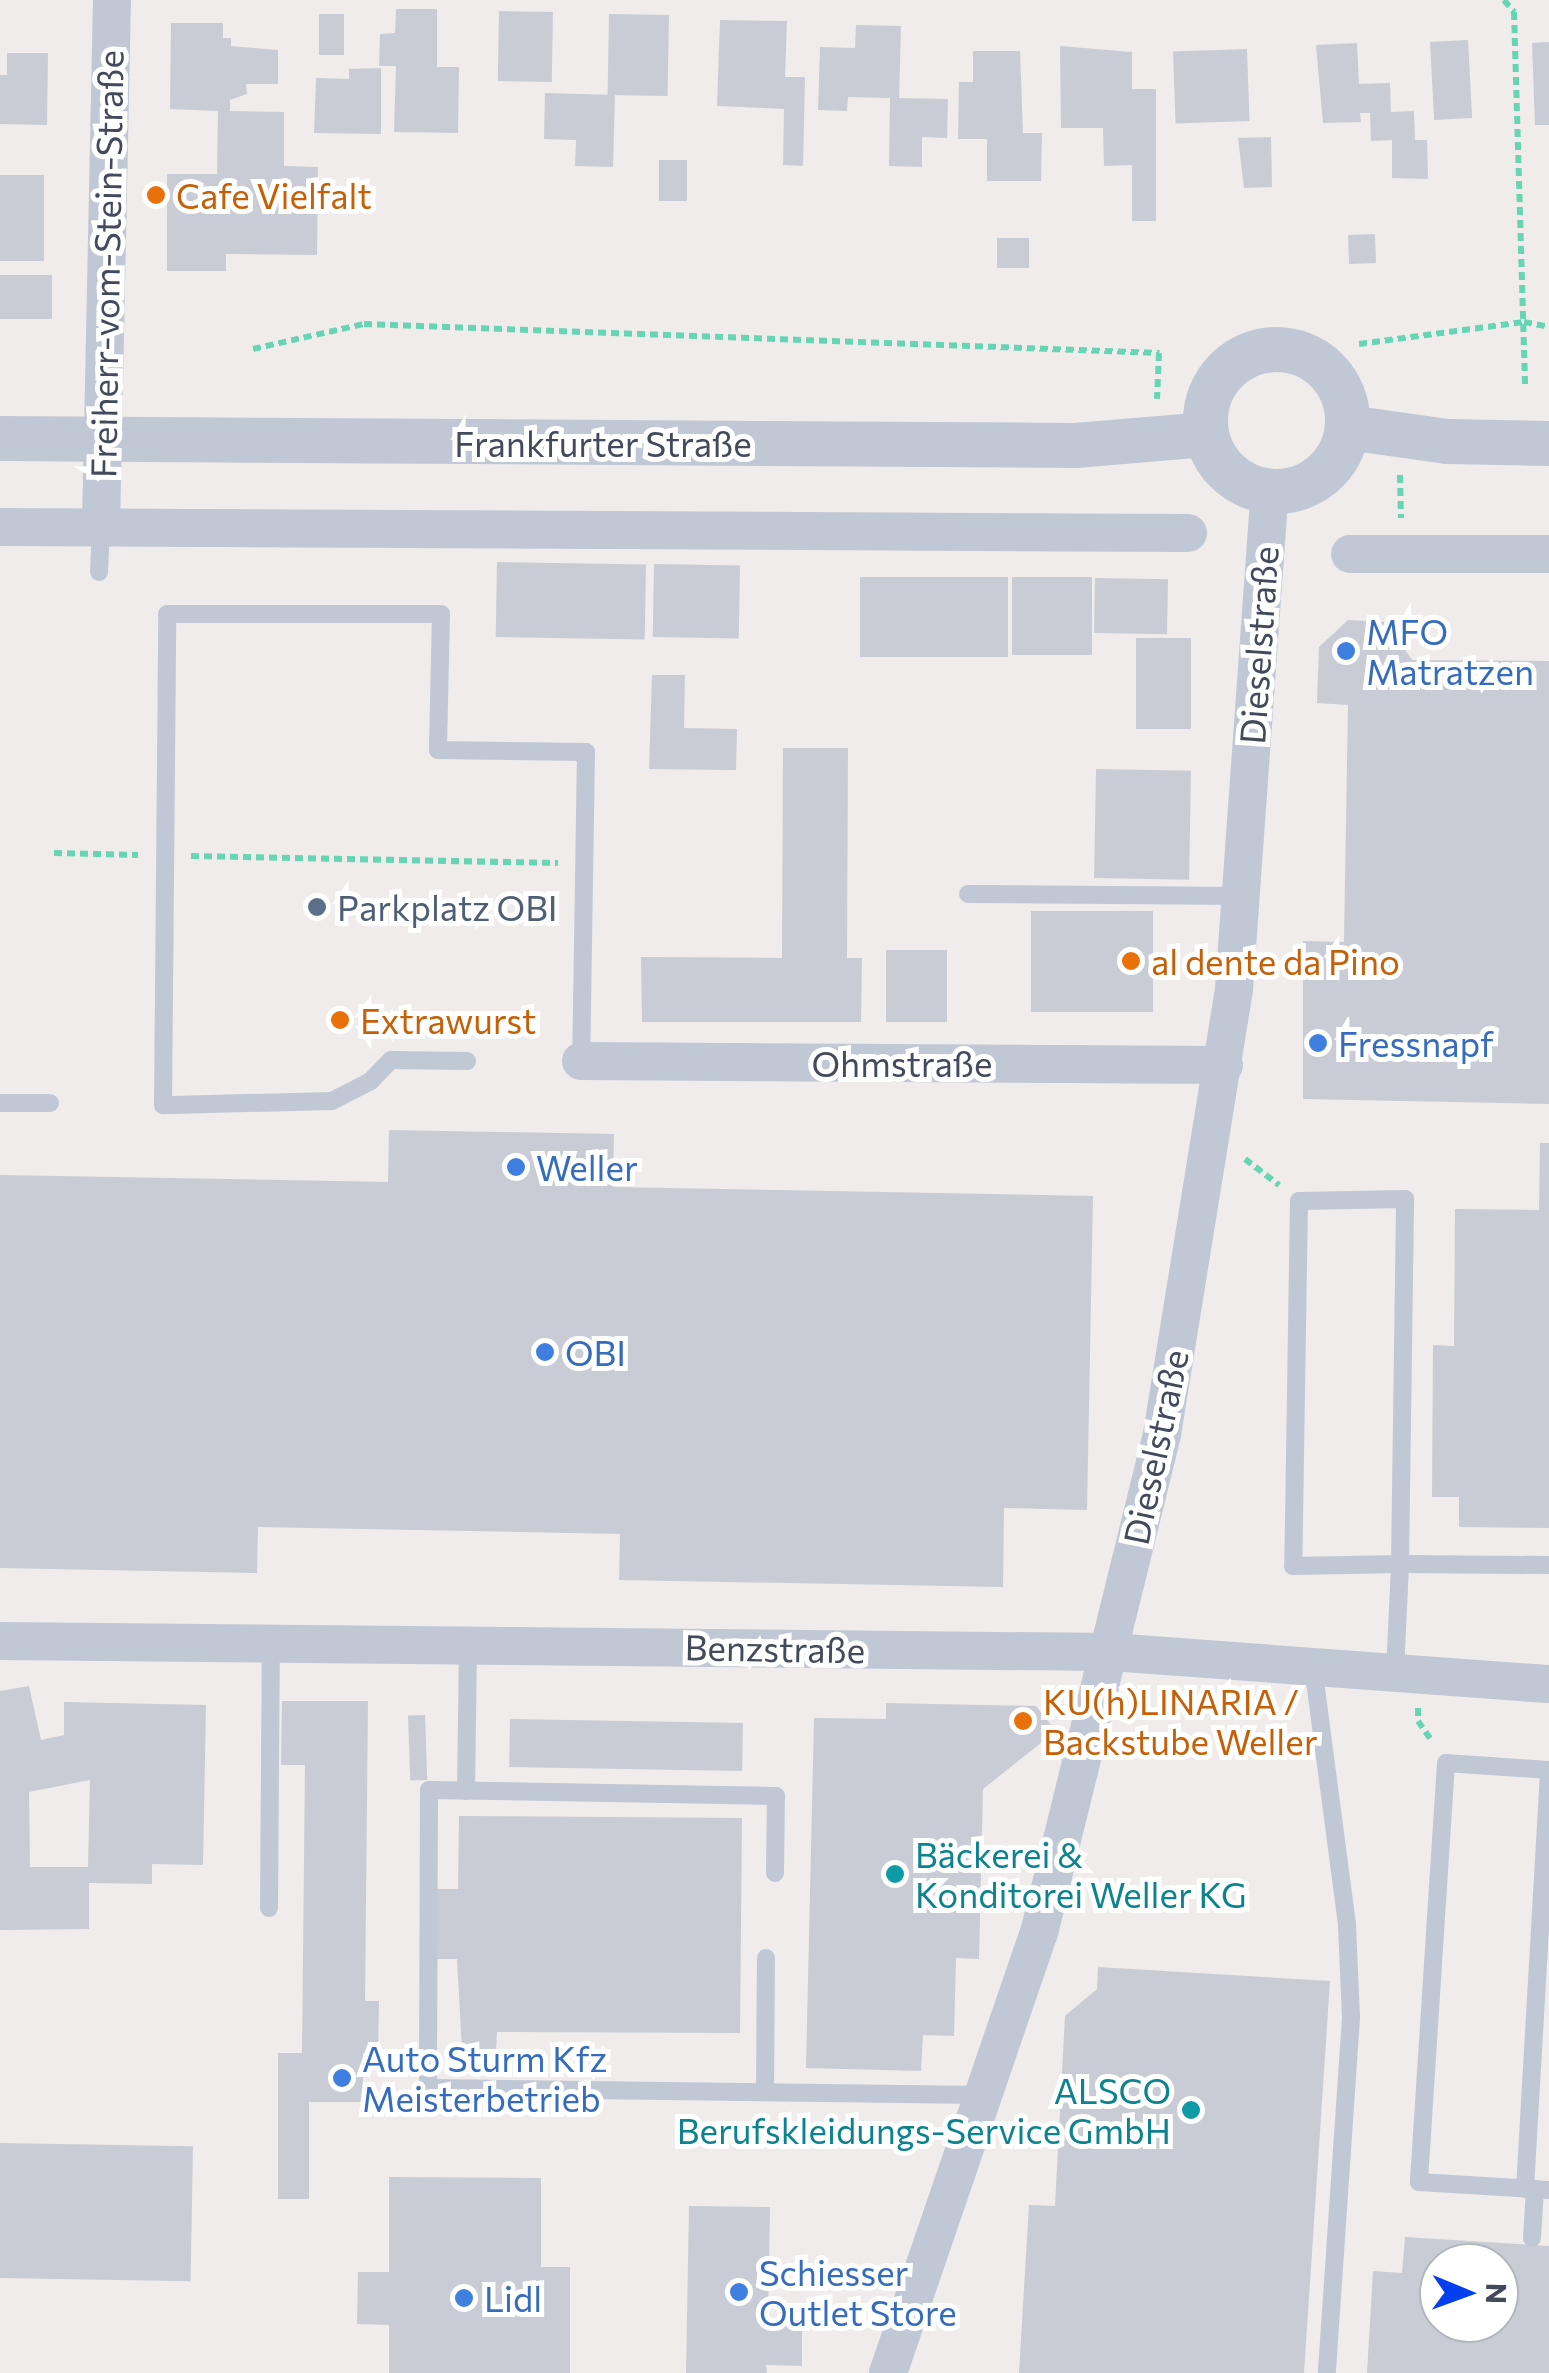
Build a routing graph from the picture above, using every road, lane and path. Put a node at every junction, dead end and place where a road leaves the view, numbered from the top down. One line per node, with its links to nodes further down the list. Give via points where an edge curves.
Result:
1 (112, 0): 12 (street, Freiherr-vom-Stein-Straße)
2 (1504, 0): 3 (path, via 1514,12)
3 (1524, 322): 4 (path); 5 (path); 8 (path)
4 (1549, 327)
5 (1359, 344)
6 (253, 349): 7 (path, via 364,324)
7 (1159, 354)
8 (1525, 386)
9 (1348, 427): 10 (street, via 1345,403 1327,372 1297,352 1273,349 1248,354 1213,386); 13 (street, via 1447,442); 14 (street, via 1342,447 1317,479)
10 (1206, 434): 12 (street, Frankfurter Straße, via 1075,445); 14 (street, via 1224,470)
11 (0, 438): 12 (street, Frankfurter Straße)
12 (104, 440): 16 (street, Freiherr-vom-Stein-Straße)
13 (1549, 443)
14 (1270, 491): 25 (street, Dieselstraße, via 1255,630)
15 (0, 527): 16 (street)
16 (100, 528): 17 (street); 20 (lane)
17 (1188, 533)
18 (1350, 554): 19 (street)
19 (1549, 554)
20 (98, 572)
21 (54, 853): 22 (path)
22 (166, 855): 23 (path); 23 (lane, via 167,614 440,614 438,750 586,752); 26 (lane, via 163,1104 332,1101 371,1081 390,1060)
23 (584, 864): 27 (lane)
24 (968, 894): 25 (lane)
25 (1243, 896): 28 (street, Dieselstraße)
26 (467, 1061)
27 (581, 1061): 28 (street, Ohmstraße)
28 (1224, 1065): 31 (street, Dieselstraße)
29 (50, 1102): 30 (lane)
30 (0, 1103)
31 (1209, 1151): 32 (path, via 1239,1155); 38 (street, Dieselstraße, via 1162,1434)
32 (1300, 1201): 33 (lane, via 1406,1199); 33 (lane, via 1293,1566)
33 (1400, 1564): 34 (lane); 40 (lane)
34 (1549, 1565)
35 (0, 1641): 36 (street, Benzstraße)
36 (271, 1644): 37 (street, Benzstraße); 45 (lane)
37 (468, 1646): 38 (street, Benzstraße); 43 (lane)
38 (1111, 1652): 39 (street, Benzstraße); 48 (street, Dieselstraße, via 1040,1933)
39 (1313, 1666): 40 (street, Benzstraße); 52 (lane, via 1351,2018)
40 (1395, 1672): 41 (street, Benzstraße)
41 (1549, 1684)
42 (1549, 1770): 49 (lane); 49 (lane, via 1446,1763 1419,2182)
43 (466, 1791): 44 (lane, via 776,1796); 47 (lane, via 429,1790 428,2088)
44 (775, 1873)
45 (269, 1908)
46 (766, 1958): 47 (lane)
47 (766, 2092): 48 (lane)
48 (984, 2095): 51 (street, Dieselstraße)
49 (1536, 2190): 50 (lane)
50 (1532, 2238)
51 (888, 2373)
52 (1327, 2373)

